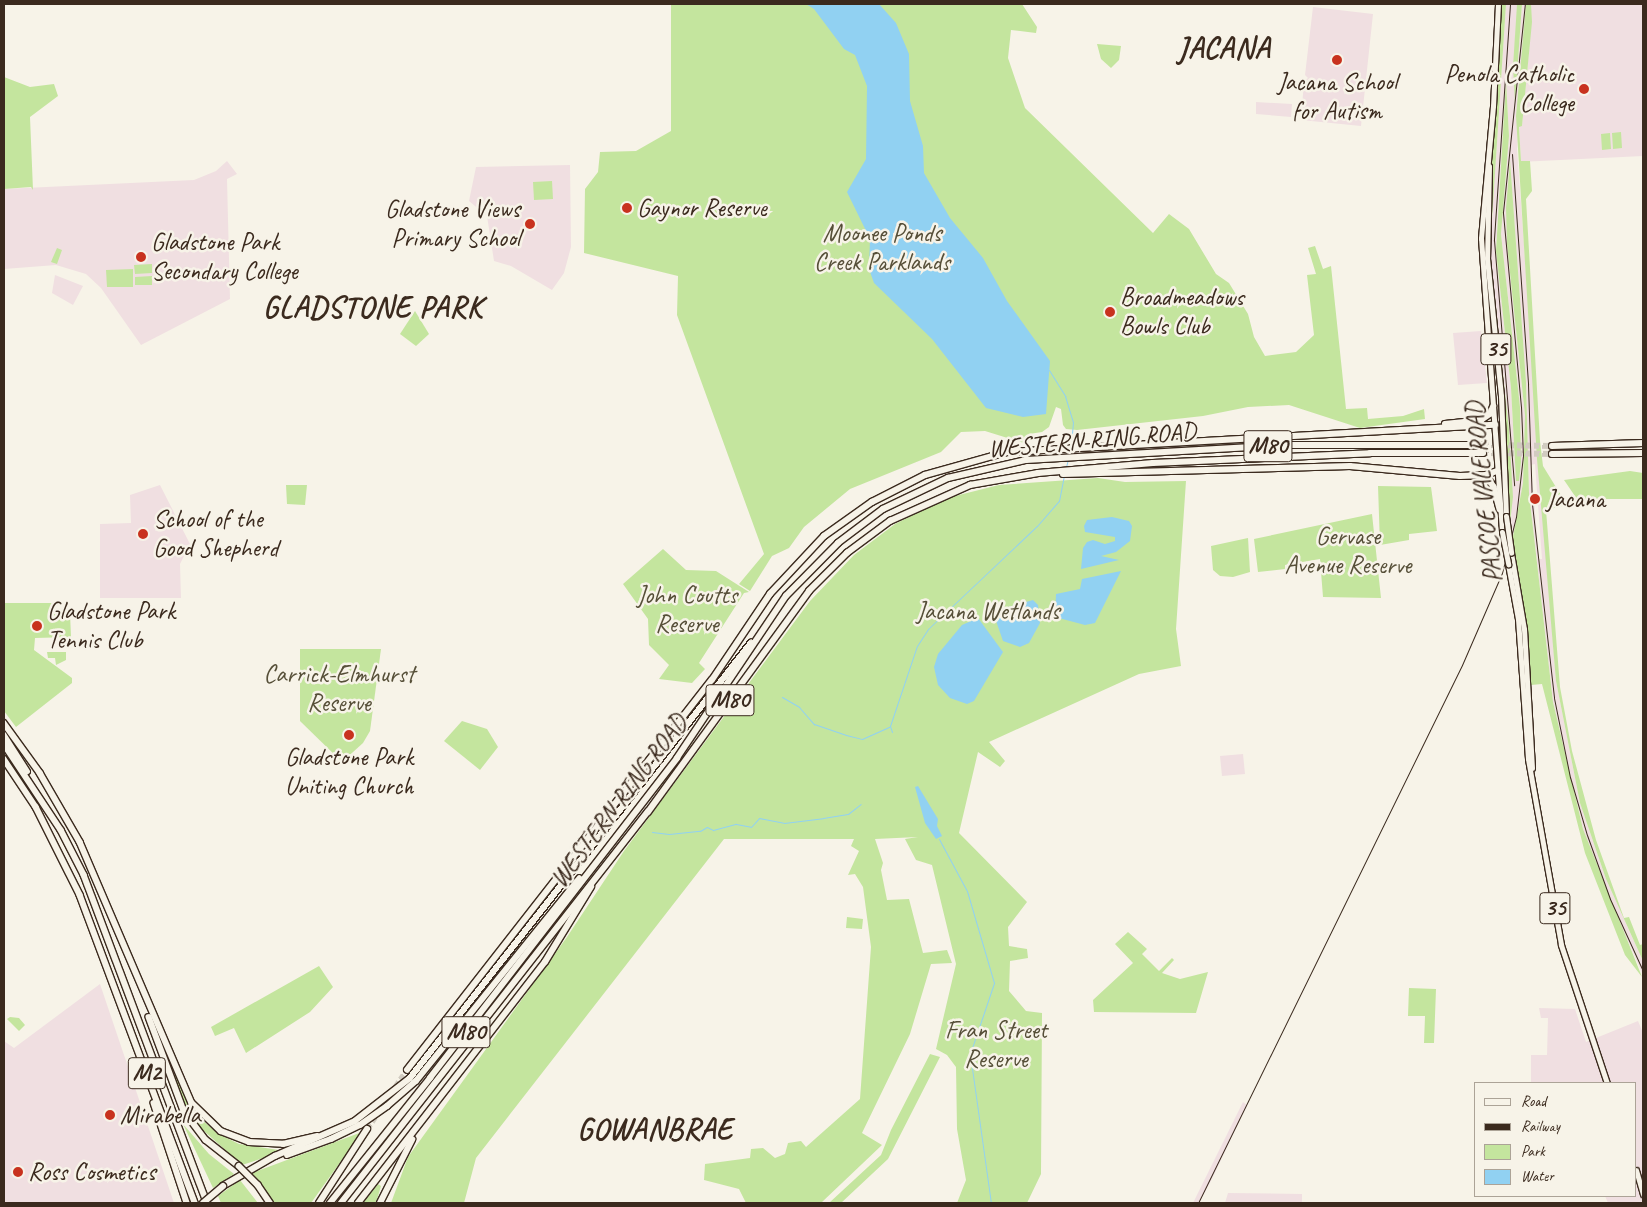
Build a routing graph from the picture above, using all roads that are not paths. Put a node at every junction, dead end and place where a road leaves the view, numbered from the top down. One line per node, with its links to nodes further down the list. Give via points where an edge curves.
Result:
1 (1498, 4): 2 (main road, PASCOE VALE ROAD / 35)
2 (1489, 148): 3 (main road, PASCOE VALE ROAD / 35, via 1481,209 1481,254); 6 (main road, PASCOE VALE ROAD / 35, via 1487,258)
3 (1494, 406): 4 (main road, PASCOE VALE ROAD / 35); 5 (highway, via 1490,414 1481,420)
4 (1495, 426): 5 (highway); 6 (main road); 15 (main road, PASCOE VALE ROAD / 35)
5 (1421, 430): 22 (highway, via 1117,445 986,456 949,466 902,485 854,513 824,536 770,594 724,664)
6 (1503, 431): 7 (main road, PASCOE VALE ROAD / 35)
7 (1504, 438): 15 (main road); 24 (main road, PASCOE VALE ROAD / 35, bridge, via 1506,516 1527,652 1534,761)
8 (1643, 443): 10 (highway)
9 (1483, 445): 18 (highway, WESTERN RING ROAD / M80, via 1286,445 1026,460 989,466 927,486 860,525 819,560)
10 (1552, 446)
11 (1483, 453): 14 (highway, WESTERN RING ROAD / M80, via 1370,453)
12 (1643, 453): 13 (highway)
13 (1552, 454)
14 (1091, 471): 16 (highway, via 1350,466 1423,474); 28 (highway, WESTERN RING ROAD / M80, via 1038,473 970,485 914,508 882,526 837,562 799,604 699,743)
15 (1497, 471): 16 (highway); 17 (main road, PASCOE VALE ROAD / 35)
16 (1486, 475): 17 (highway, via 1494,487)
17 (1500, 509): 24 (main road, PASCOE VALE ROAD / 35, bridge, via 1518,620)
18 (776, 610): 26 (highway, via 626,806); 27 (highway, WESTERN RING ROAD / M80, via 677,758)
19 (4, 723): 29 (highway, via 40,773 80,842)
20 (4, 735): 25 (highway)
21 (4, 744): 25 (highway, M2)
22 (662, 746): 26 (highway); 31 (highway)
23 (4, 760): 30 (highway, M2, via 36,807 70,872)
24 (1531, 771): 32 (main road, PASCOE VALE ROAD / 35, via 1564,957)
25 (61, 830): 41 (highway, M2, via 84,875 114,948)
26 (587, 851): 34 (highway, via 424,1063 383,1102)
27 (599, 857): 36 (highway, via 537,928 429,1065 401,1094 373,1117 345,1133); 44 (highway, WESTERN RING ROAD / M80)
28 (601, 870): 33 (highway, via 560,940); 45 (highway, WESTERN RING ROAD / M80)
29 (132, 965): 34 (highway, via 188,1096 209,1122 235,1138 264,1144 299,1141); 42 (highway, bridge, via 179,1102 194,1127 248,1175)
30 (126, 1017): 39 (highway); 40 (highway, M2)
31 (407, 1070)
32 (1607, 1082)
33 (430, 1113): 46 (highway); 47 (highway, via 411,1142)
34 (340, 1128): 36 (highway)
35 (367, 1129): 43 (highway)
36 (257, 1165): 41 (highway, bridge, via 223,1186)
37 (1637, 1173): 38 (main road)
38 (1643, 1194)
39 (187, 1203)
40 (195, 1203)
41 (205, 1203)
42 (270, 1203)
43 (319, 1203)
44 (330, 1203)
45 (340, 1203)
46 (358, 1203)
47 (380, 1203)

